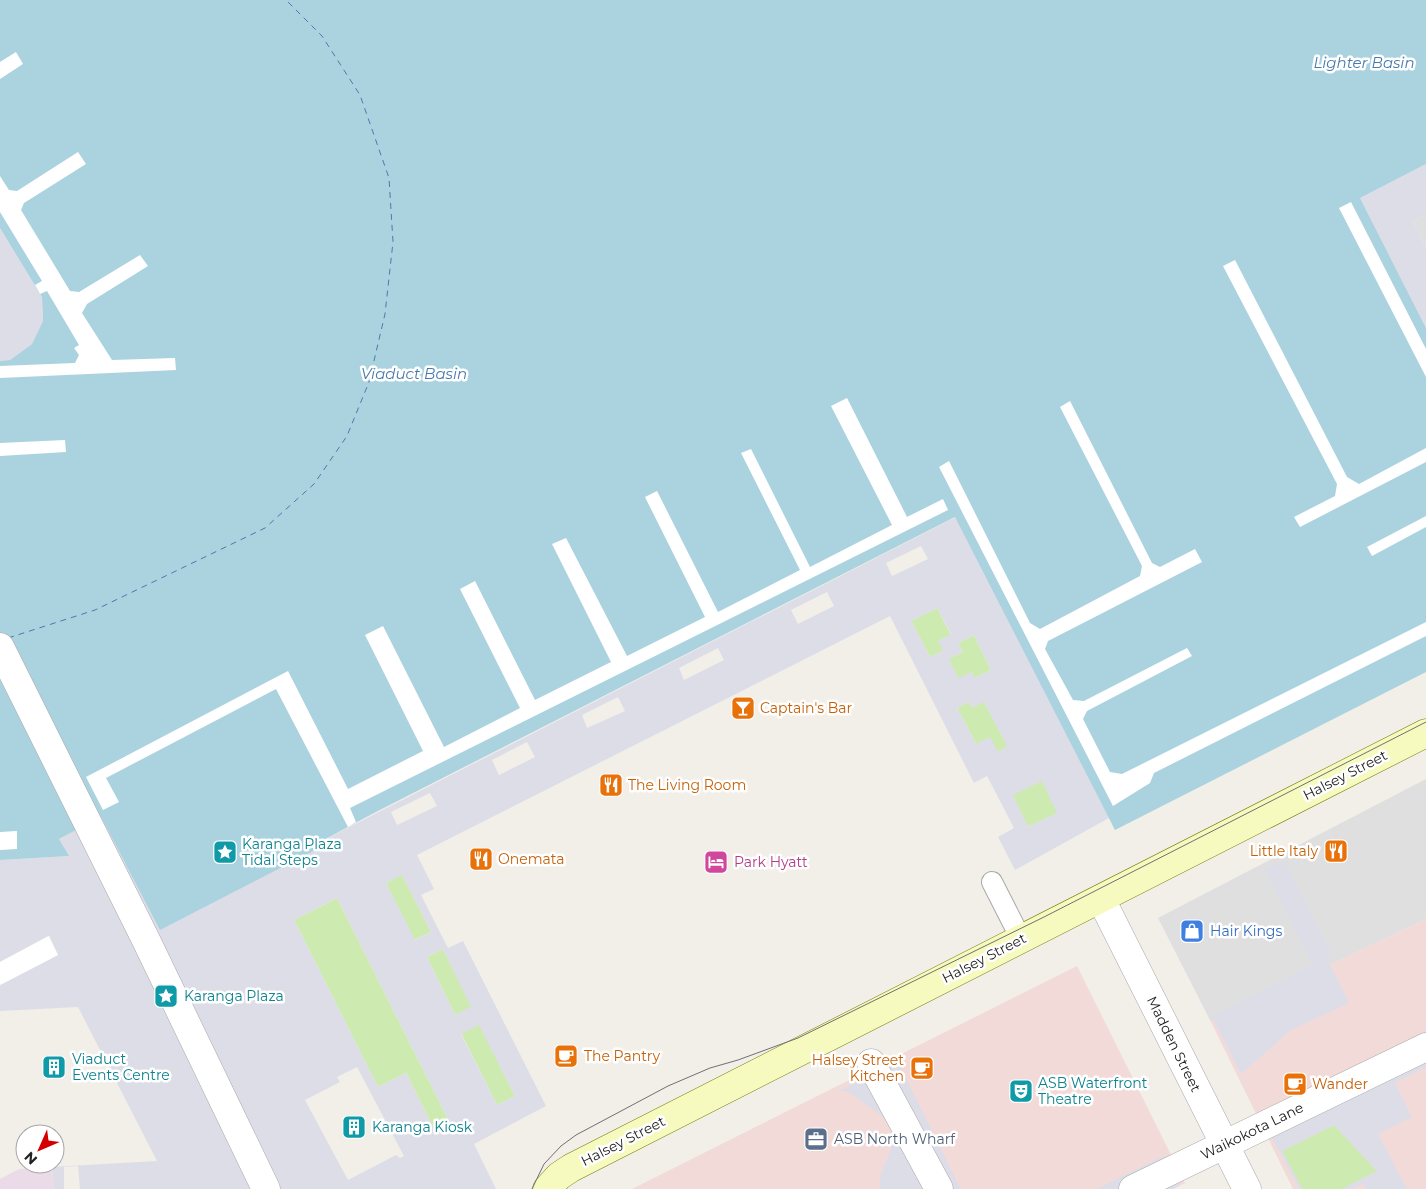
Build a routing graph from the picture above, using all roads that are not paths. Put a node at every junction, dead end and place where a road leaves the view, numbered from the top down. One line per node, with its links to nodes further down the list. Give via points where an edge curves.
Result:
1 (0, 647): 9 (street)
2 (1426, 733): 4 (main road, Halsey Street)
3 (992, 882): 5 (lane)
4 (1100, 899): 5 (main road, Halsey Street); 8 (street, Madden Street)
5 (1021, 939): 10 (main road, Halsey Street, via 572,1168)
6 (1426, 1046): 8 (street, Waikokota Lane)
7 (871, 1063): 11 (street)
8 (1224, 1144): 12 (street, Waikokota Lane); 13 (street, Madden Street)
9 (266, 1189)
10 (546, 1189)
11 (938, 1189)
12 (1133, 1189)
13 (1247, 1189)

